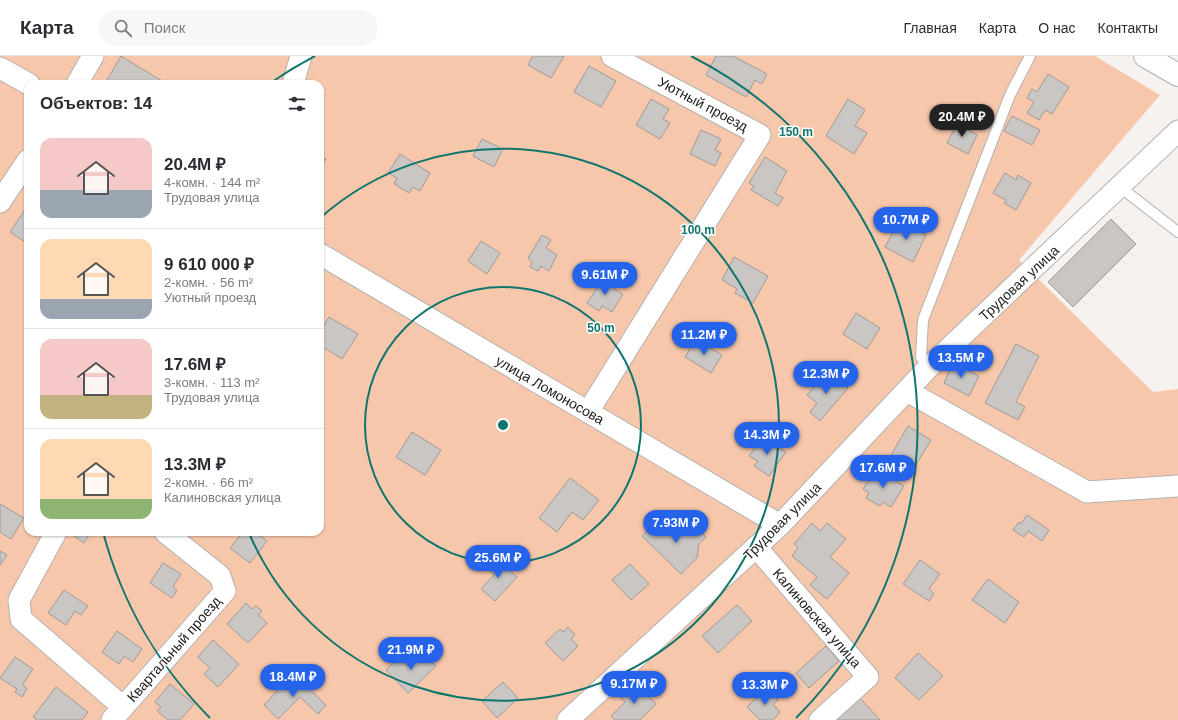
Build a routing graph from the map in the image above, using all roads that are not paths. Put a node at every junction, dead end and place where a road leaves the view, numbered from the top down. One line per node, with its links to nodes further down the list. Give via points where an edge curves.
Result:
1 (93, 56): 8 (street)
2 (301, 56): 9 (street)
3 (612, 56): 19 (street, Уютный проезд, via 760,135)
4 (1030, 56): 17 (lane, via 1010,95 924,320 920,357)
5 (1146, 56): 7 (main road)
6 (0, 68): 10 (street)
7 (1178, 75)
8 (79, 80)
9 (294, 80)
10 (24, 81)
11 (1178, 131): 13 (street, Трудовая улица)
12 (24, 166): 14 (street)
13 (1120, 188): 15 (lane); 17 (street, Трудовая улица)
14 (0, 202)
15 (1178, 232)
16 (324, 256): 19 (street, улица Ломоносова)
17 (928, 368): 18 (street, Трудовая улица)
18 (907, 391): 20 (street, via 1088,492); 21 (street, Трудовая улица)
19 (588, 412): 21 (street, улица Ломоносова)
20 (1178, 486)
21 (780, 525): 24 (street, Трудовая улица)
22 (54, 536): 25 (street, Квартальный проезд, via 19,600 21,619)
23 (170, 536): 25 (street, Квартальный проезд, via 220,576 225,591)
24 (756, 547): 26 (street, Трудовая улица); 27 (street, Калиновская улица, via 868,677)
25 (117, 713)
26 (568, 720)
27 (820, 720)

